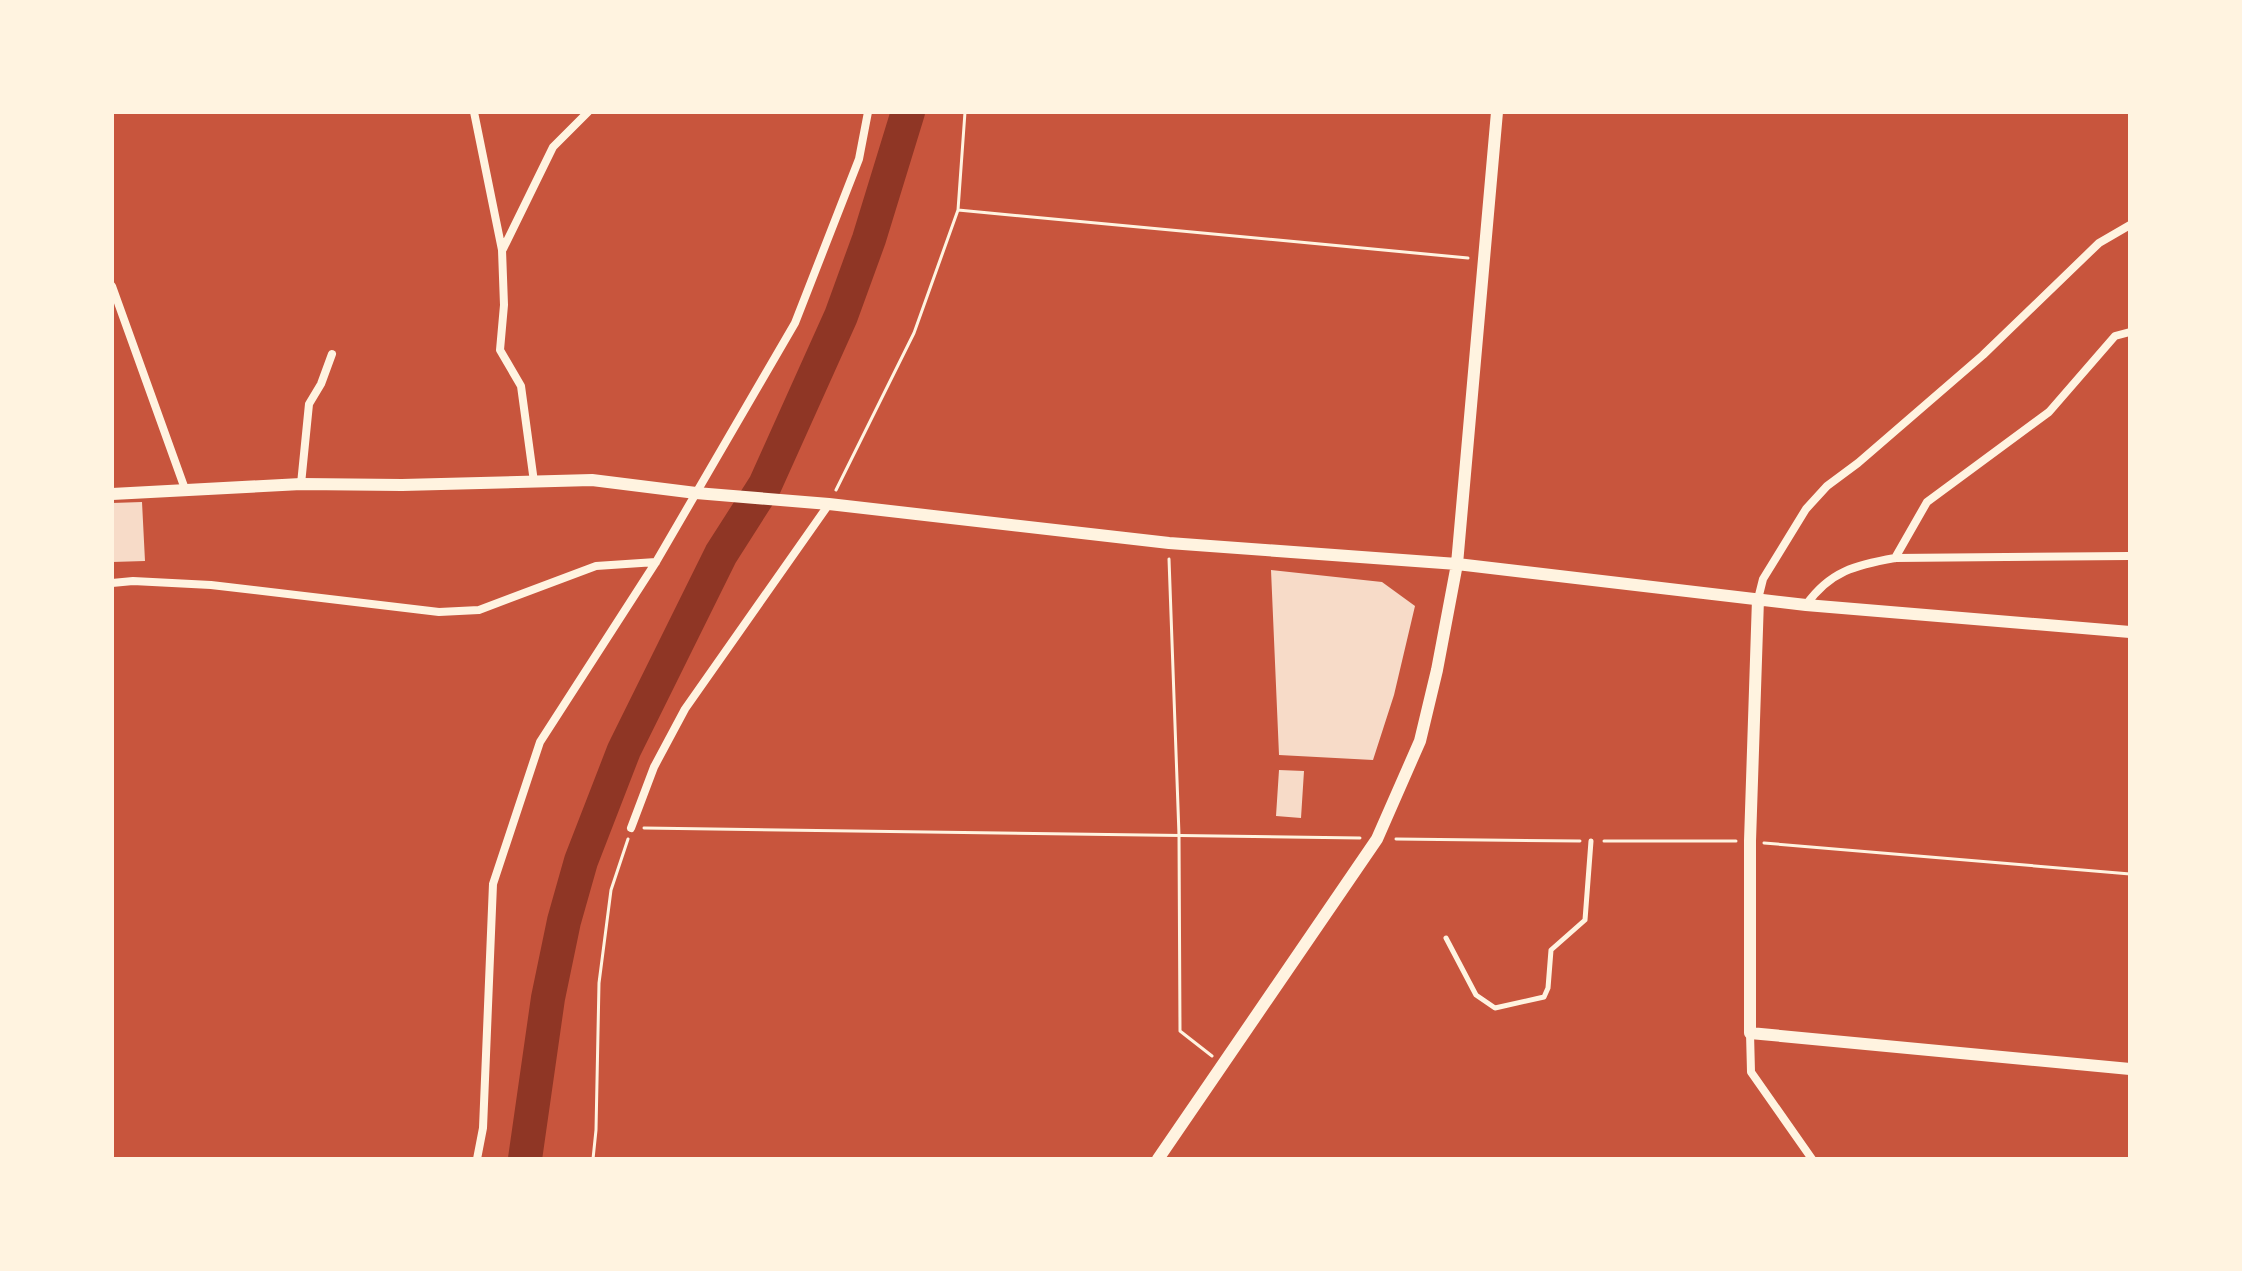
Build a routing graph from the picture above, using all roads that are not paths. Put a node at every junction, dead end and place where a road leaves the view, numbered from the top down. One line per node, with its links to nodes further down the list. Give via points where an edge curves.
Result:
1 (474, 112): 6 (street)
2 (588, 112): 6 (street, via 553,147)
3 (868, 112): 13 (street, via 859,159 795,323)
4 (1497, 112): 19 (street)
5 (2130, 225): 21 (street, via 2099,243 1983,355 1827,486 1806,509 1763,579)
6 (502, 250): 10 (street, via 500,350 521,386)
7 (112, 286): 12 (street)
8 (2130, 332): 17 (street, via 2115,336 2049,412 1927,502)
9 (332, 354): 11 (street, via 309,404)
10 (534, 482): 11 (street); 13 (street, via 592,480)
11 (301, 484): 12 (street)
12 (185, 489): 14 (street)
13 (696, 493): 15 (street); 18 (street)
14 (112, 494)
15 (829, 504): 19 (street, via 1169,543); 24 (street, via 685,709 654,767)
16 (2130, 556): 17 (street)
17 (1895, 558): 22 (street, via 1831,577)
18 (656, 562): 20 (street, via 596,566 479,610 439,612 211,585); 29 (street, via 540,742 493,884 483,1128)
19 (1457, 564): 21 (street); 30 (street, via 1420,741 1377,839)
20 (112, 583)
21 (1758, 599): 22 (street); 27 (street)
22 (1806, 605): 23 (street)
23 (2130, 632)
24 (631, 828)
25 (1591, 841): 26 (lane, via 1585,920 1551,950 1544,997 1495,1008 1476,995)
26 (1446, 938)
27 (1750, 1033): 28 (street); 31 (street, via 1751,1072)
28 (2130, 1069)
29 (477, 1159)
30 (1158, 1159)
31 (1811, 1159)

